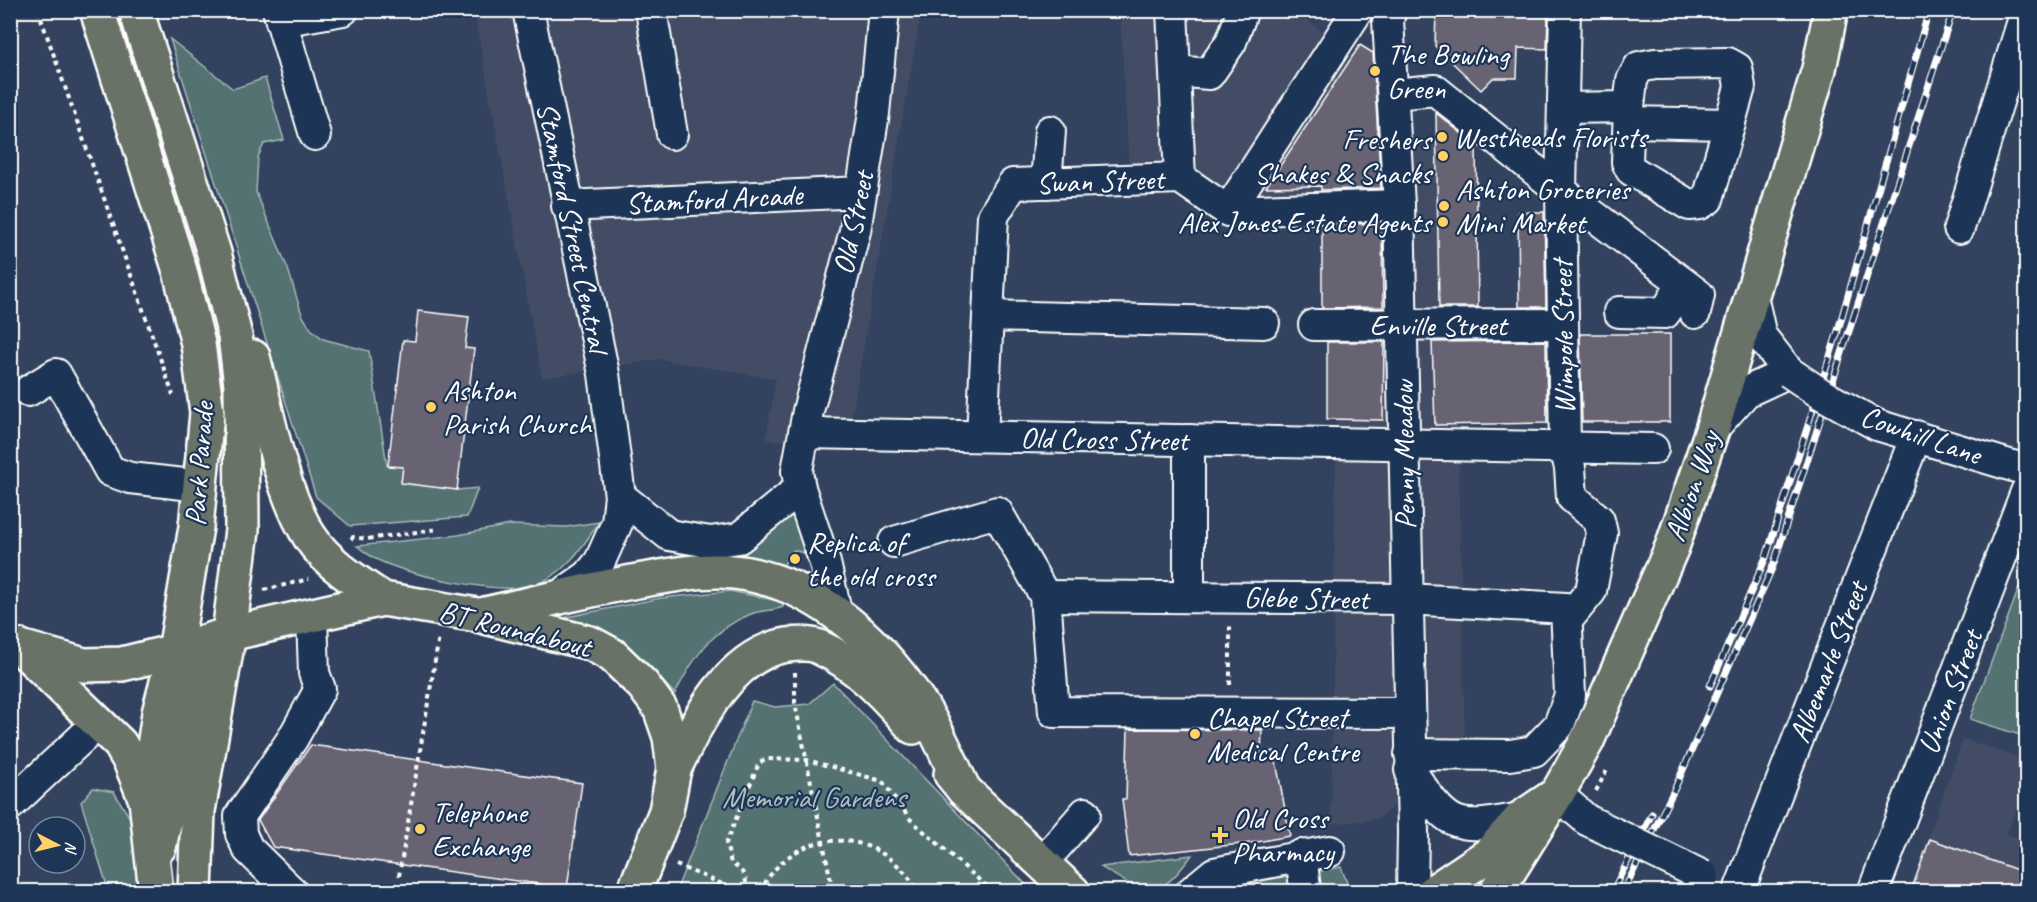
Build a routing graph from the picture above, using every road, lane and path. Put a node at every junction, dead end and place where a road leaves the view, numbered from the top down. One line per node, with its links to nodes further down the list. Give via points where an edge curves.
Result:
1 (38, 10): 44 (path)
2 (97, 10): 54 (main road, Park Parade, via 180,271 198,344 207,413)
3 (136, 10): 32 (main road, Park Parade)
4 (342, 10): 15 (street)
5 (528, 10): 29 (street, Stamford Street Central)
6 (651, 10): 22 (street)
7 (884, 10): 27 (street, Old Street)
8 (1172, 10): 16 (street)
9 (1243, 10): 16 (street, via 1231,42 1209,74)
10 (1565, 10): 18 (street, Wimpole Street)
11 (1831, 10): 34 (main road, Albion Way, via 1819,69)
12 (1357, 11): 14 (street); 30 (street)
13 (2026, 11): 31 (street)
14 (1389, 15): 17 (street, Penny Meadow)
15 (279, 16): 23 (street)
16 (1175, 80): 24 (street)
17 (1394, 93): 26 (street, via 1435,90); 28 (street, Penny Meadow)
18 (1563, 108): 19 (street); 26 (street, Wimpole Street)
19 (1629, 114): 20 (street); 20 (street, via 1632,80 1639,67 1728,63 1737,68 1740,76); 20 (street, via 1627,162 1631,170 1689,205 1708,199)
20 (1730, 124)
21 (1050, 131): 25 (street)
22 (672, 134)
23 (315, 135)
24 (1180, 178): 25 (street, Swan Street); 30 (street, Swan Street)
25 (1046, 183): 37 (street, Swan Street, via 1013,184 993,216)
26 (1561, 191): 33 (street); 39 (street, Wimpole Street)
27 (861, 192): 29 (street, Stamford Arcade); 46 (street, Old Street, via 855,231)
28 (1399, 205): 30 (street); 41 (street, Penny Meadow)
29 (567, 206): 57 (street, Stamford Street Central, via 604,374)
30 (1228, 212)
31 (1959, 228)
32 (214, 253): 67 (main road, via 250,344 286,484 301,520 319,549); 74 (main road, Park Parade, via 235,336 241,385 242,530)
33 (1683, 283): 35 (street, via 1665,313); 36 (street, via 1699,295)
34 (1752, 296): 42 (street, Cowhill Lane, via 1761,336); 45 (main road, Albion Way)
35 (1619, 312)
36 (1695, 313)
37 (988, 316): 38 (street); 47 (street, Swan Street)
38 (1264, 323)
39 (1563, 324): 41 (street, Enville Street); 51 (street, Wimpole Street)
40 (1314, 325): 41 (street, Enville Street)
41 (1401, 325): 50 (street, Penny Meadow)
42 (1789, 372): 45 (street, via 1746,392); 48 (street, Cowhill Lane, bridge, via 1877,424)
43 (28, 391): 54 (street, via 56,374 110,471 130,478)
44 (174, 399)
45 (1712, 430): 85 (main road, Albion Way, via 1672,547 1587,741)
46 (804, 433): 47 (street, Old Cross Street); 55 (street, Old Street, via 797,471)
47 (982, 436): 49 (street, Old Cross Street)
48 (1916, 436): 53 (street, Cowhill Lane); 99 (street, Albemarle Street)
49 (1189, 440): 50 (street, Old Cross Street); 64 (street)
50 (1404, 444): 51 (street, Old Cross Street); 68 (street, Penny Meadow)
51 (1565, 448): 52 (street, Old Cross Street); 70 (street, Wimpole Street, via 1572,498 1599,520 1602,533 1591,591)
52 (1653, 448)
53 (2026, 470)
54 (201, 486): 76 (main road, Park Parade)
55 (800, 488): 57 (street, via 739,538 710,542 669,535); 72 (street, Old Street, via 825,563)
56 (2026, 492): 114 (street, Union Street)
57 (620, 496): 65 (street, Stamford Street Central, via 617,523 600,561 588,576)
58 (438, 529): 59 (path, via 367,539)
59 (353, 537)
60 (894, 542): 63 (street, via 997,512)
61 (315, 577): 62 (path)
62 (254, 590)
63 (1046, 596): 64 (street, Glebe Street); 78 (street, via 1054,712)
64 (1189, 597): 66 (street, Glebe Street)
65 (555, 598): 71 (main road); 72 (main road, via 681,574 722,571 800,590)
66 (1230, 598): 68 (street, Glebe Street); 78 (path)
67 (383, 599): 69 (main road, BT Roundabout); 73 (main road, BT Roundabout)
68 (1407, 599): 70 (street, Glebe Street); 79 (street, Penny Meadow)
69 (444, 610): 71 (main road, BT Roundabout); 95 (path)
70 (1567, 614): 82 (street, via 1570,695 1559,725 1534,751)
71 (477, 615): 83 (main road, BT Roundabout, via 590,643 612,655 631,670 660,708 670,736)
72 (837, 615): 84 (main road, via 875,646 921,706)
73 (312, 617): 74 (main road, BT Roundabout); 101 (street, via 314,673 320,689 293,738 240,816 241,834 248,849)
74 (229, 634): 76 (main road, BT Roundabout); 96 (main road, via 211,648 198,670); 100 (main road, Park Parade, via 198,811)
75 (15, 644): 76 (main road, BT Roundabout, via 84,665 130,662); 80 (main road)
76 (175, 651): 86 (main road, Park Parade, via 159,713)
77 (795, 703): 81 (path)
78 (1230, 713): 79 (street)
79 (1409, 714): 82 (street, Penny Meadow)
80 (97, 724): 86 (main road, via 120,744); 87 (street)
81 (807, 760): 90 (path); 103 (path, via 766,759 759,763 726,843 731,863 747,879); 108 (path, via 882,781 911,820)
82 (1410, 762): 89 (street, via 1439,809 1462,825); 111 (street, Penny Meadow)
83 (674, 769): 84 (main road, via 712,701 741,667 776,647 817,646 844,661 890,699); 102 (main road, BT Roundabout, via 666,811)
84 (964, 790): 93 (main road)
85 (1557, 794): 89 (main road, Albion Way); 99 (street, bridge, via 1587,820 1703,876 1727,881); 113 (main road)
86 (146, 800): 96 (main road, Park Parade, via 148,836)
87 (10, 805)
88 (1085, 813): 93 (street)
89 (1521, 818): 112 (main road, Albion Way, via 1488,855)
90 (821, 841): 97 (path); 104 (path, via 790,854 776,866); 107 (path, via 854,842 885,853)
91 (1330, 851): 92 (street)
92 (1301, 855): 98 (street); 110 (street, via 1214,873)
93 (1042, 863): 109 (main road)
94 (694, 872): 103 (path)
95 (399, 876)
96 (158, 880)
97 (832, 887): 105 (path); 106 (path)
98 (1305, 888)
99 (1744, 890)
100 (195, 891)
101 (292, 891)
102 (634, 891)
103 (744, 891)
104 (760, 891)
105 (819, 891)
106 (861, 891)
107 (918, 891)
108 (993, 891)
109 (1072, 891)
110 (1191, 891)
111 (1412, 891)
112 (1433, 891)
113 (1496, 891)
114 (1873, 891)

